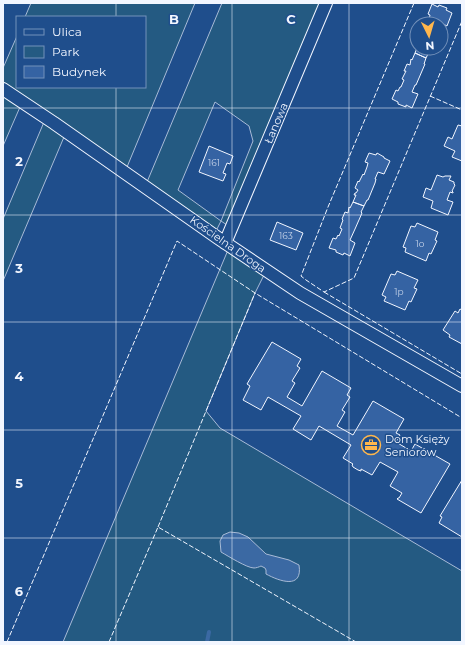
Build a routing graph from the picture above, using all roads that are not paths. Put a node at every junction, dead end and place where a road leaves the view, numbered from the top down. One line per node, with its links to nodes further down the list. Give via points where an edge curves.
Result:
1 (326, 3): 3 (street, Łanowa)
2 (3, 88): 3 (street, Kościelna Droga)
3 (225, 243): 4 (street, Kościelna Droga, via 300,293)
4 (462, 386)

